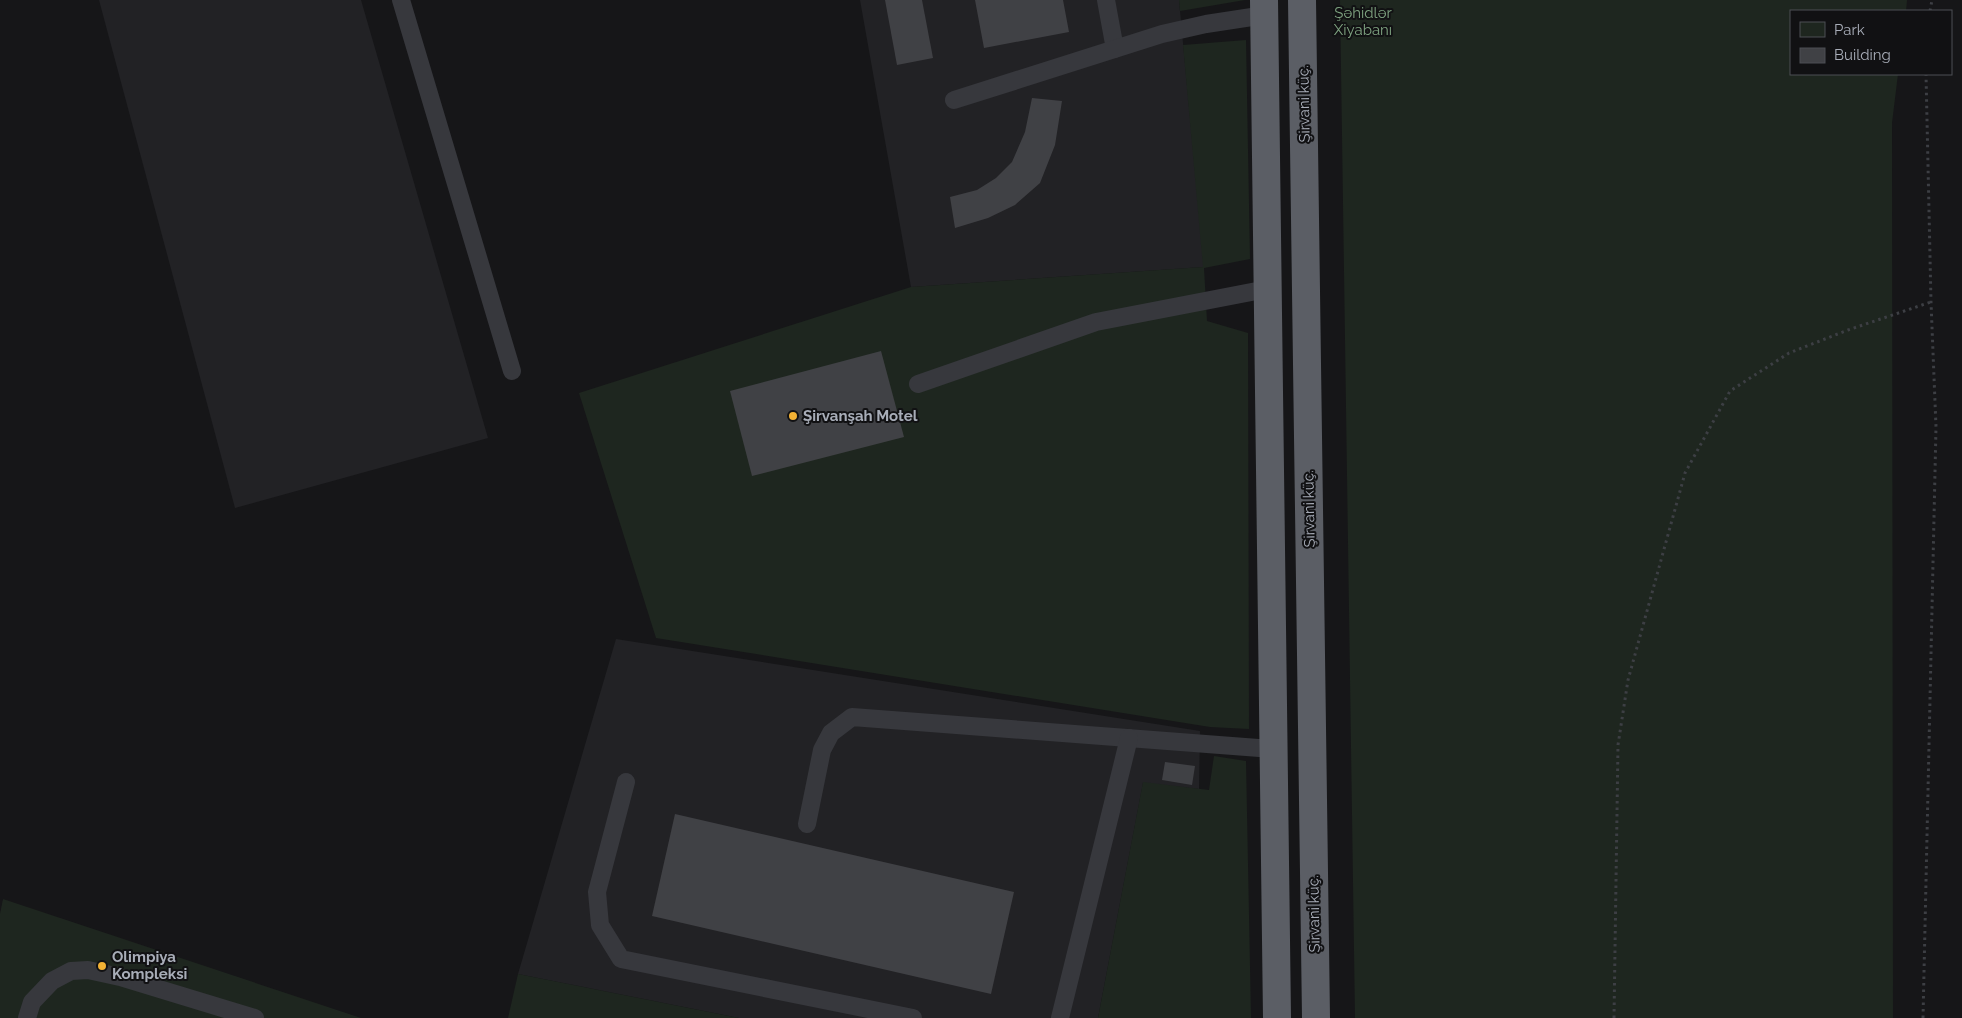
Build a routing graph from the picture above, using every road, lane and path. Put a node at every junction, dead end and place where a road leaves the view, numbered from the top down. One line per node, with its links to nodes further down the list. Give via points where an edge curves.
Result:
1 (401, 0): 10 (lane)
2 (1106, 0): 5 (lane)
3 (1302, 0): 21 (highway, Şirvani küç.)
4 (1265, 8): 5 (lane); 8 (highway)
5 (1115, 49): 7 (lane)
6 (1926, 75): 9 (path)
7 (954, 100)
8 (1267, 289): 11 (lane, via 1096,322); 13 (highway)
9 (1931, 302): 22 (path, via 1789,353 1730,391 1685,473 1628,680 1618,745); 23 (path, via 1936,427)
10 (512, 371)
11 (918, 384)
12 (1129, 738): 13 (lane); 15 (lane, via 852,717 831,733 822,750); 19 (lane)
13 (1273, 749): 20 (highway)
14 (626, 782): 18 (lane, via 597,892 600,925 621,959)
15 (807, 824)
16 (27, 1018): 17 (lane, via 32,1002 52,981 71,971 88,970)
17 (255, 1018)
18 (913, 1018)
19 (1060, 1018)
20 (1277, 1018)
21 (1316, 1018)
22 (1614, 1018)
23 (1923, 1018)

